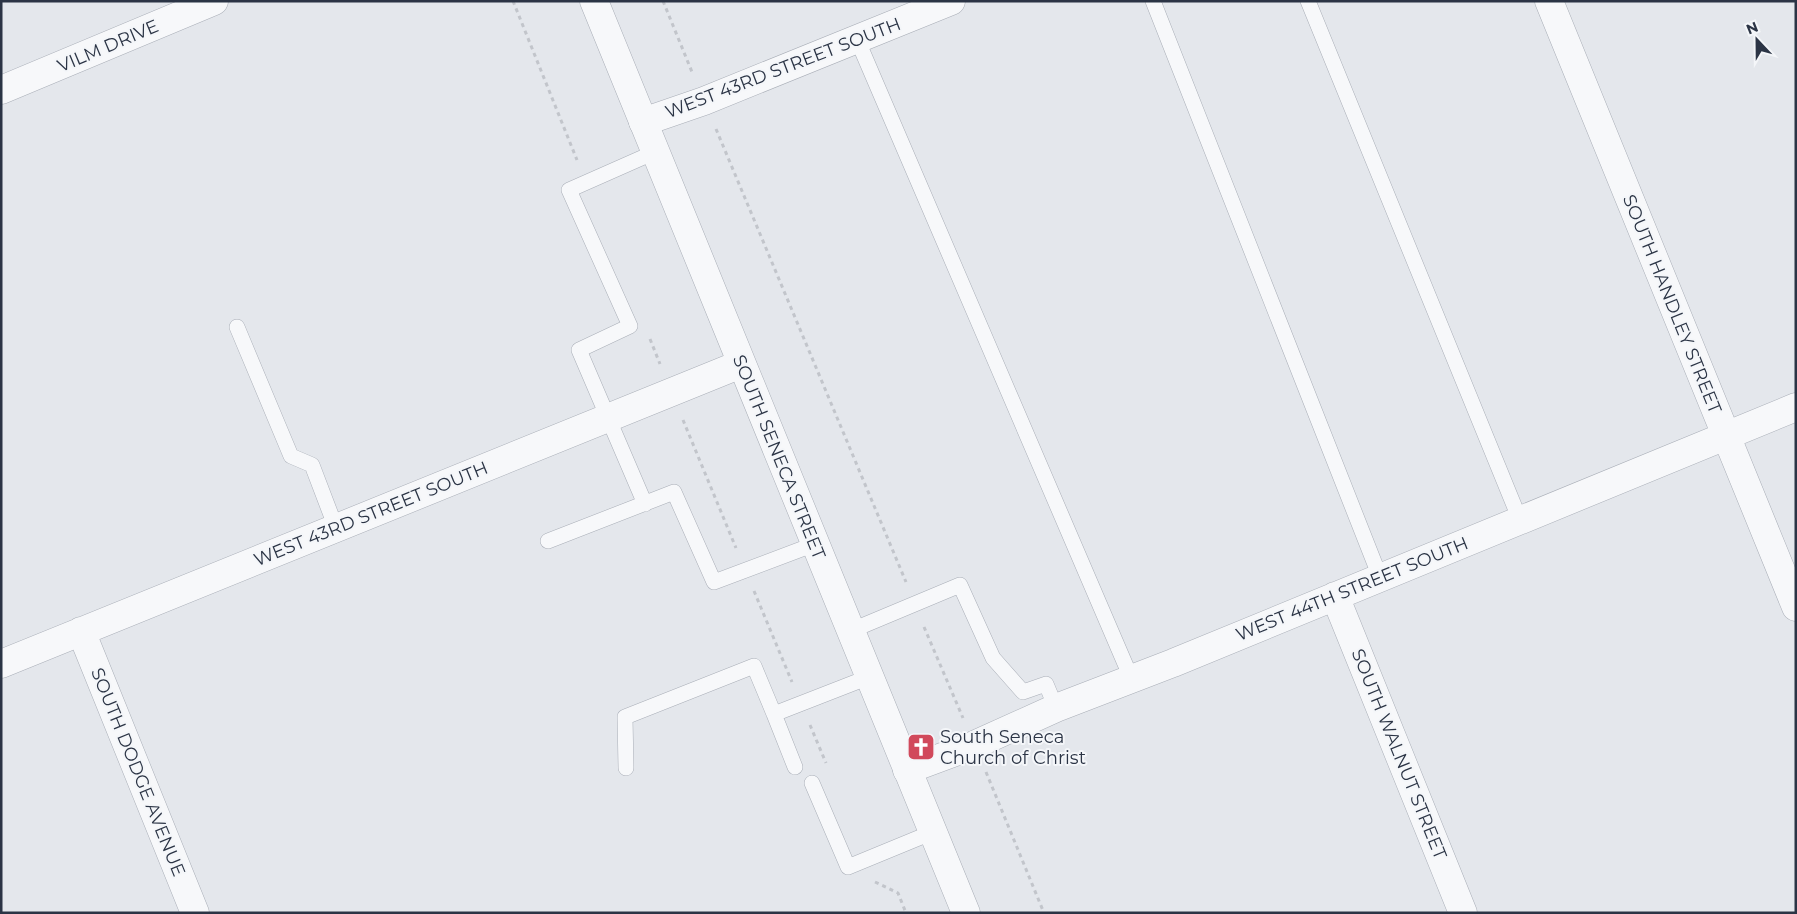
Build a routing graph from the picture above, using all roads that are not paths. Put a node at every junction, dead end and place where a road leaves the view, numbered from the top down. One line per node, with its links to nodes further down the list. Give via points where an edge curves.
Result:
1 (214, 1): 8 (street, VILM DRIVE)
2 (594, 1): 9 (street, SOUTH SENECA STREET)
3 (951, 1): 7 (street, WEST 43RD STREET SOUTH)
4 (1153, 1): 21 (lane)
5 (1308, 1): 17 (lane)
6 (1548, 1): 15 (street, SOUTH HANDLEY STREET)
7 (857, 39): 9 (street, WEST 43RD STREET SOUTH); 28 (lane)
8 (1, 90)
9 (643, 122): 10 (street, SOUTH SENECA STREET)
10 (655, 152): 12 (street, SOUTH SENECA STREET); 14 (lane, via 569,190 630,326 579,350)
11 (237, 327): 18 (lane, via 291,456 312,466)
12 (741, 364): 14 (street, WEST 43RD STREET SOUTH); 20 (street, SOUTH SENECA STREET)
13 (1796, 407): 15 (street, WEST 44TH STREET SOUTH)
14 (609, 417): 16 (lane); 18 (street, WEST 43RD STREET SOUTH)
15 (1726, 435): 17 (street, WEST 44TH STREET SOUTH); 23 (street, SOUTH HANDLEY STREET)
16 (645, 504): 19 (lane); 20 (lane, via 674,492 714,582)
17 (1520, 520): 21 (street, WEST 44TH STREET SOUTH)
18 (336, 528): 24 (street, WEST 43RD STREET SOUTH)
19 (548, 542)
20 (815, 544): 25 (street, SOUTH SENECA STREET)
21 (1380, 577): 22 (street, WEST 44TH STREET SOUTH)
22 (1335, 596): 28 (street, WEST 44TH STREET SOUTH); 38 (street, SOUTH WALNUT STREET)
23 (1796, 607)
24 (81, 631): 26 (street, WEST 43RD STREET SOUTH); 36 (street, SOUTH DODGE AVENUE)
25 (850, 631): 27 (street, SOUTH SENECA STREET); 29 (lane, via 960,585 993,658 1023,692 1046,684)
26 (1, 664)
27 (869, 678): 30 (lane); 33 (street, SOUTH SENECA STREET)
28 (1132, 680): 29 (street, WEST 44TH STREET SOUTH)
29 (1056, 708): 33 (street, WEST 44TH STREET SOUTH, via 974,745)
30 (774, 714): 31 (lane); 32 (lane, via 754,666 625,717)
31 (794, 767)
32 (626, 768)
33 (907, 770): 35 (street, SOUTH SENECA STREET)
34 (812, 783): 35 (lane, via 848,867)
35 (933, 832): 37 (street, SOUTH SENECA STREET)
36 (195, 913)
37 (966, 913)
38 (1463, 913)

